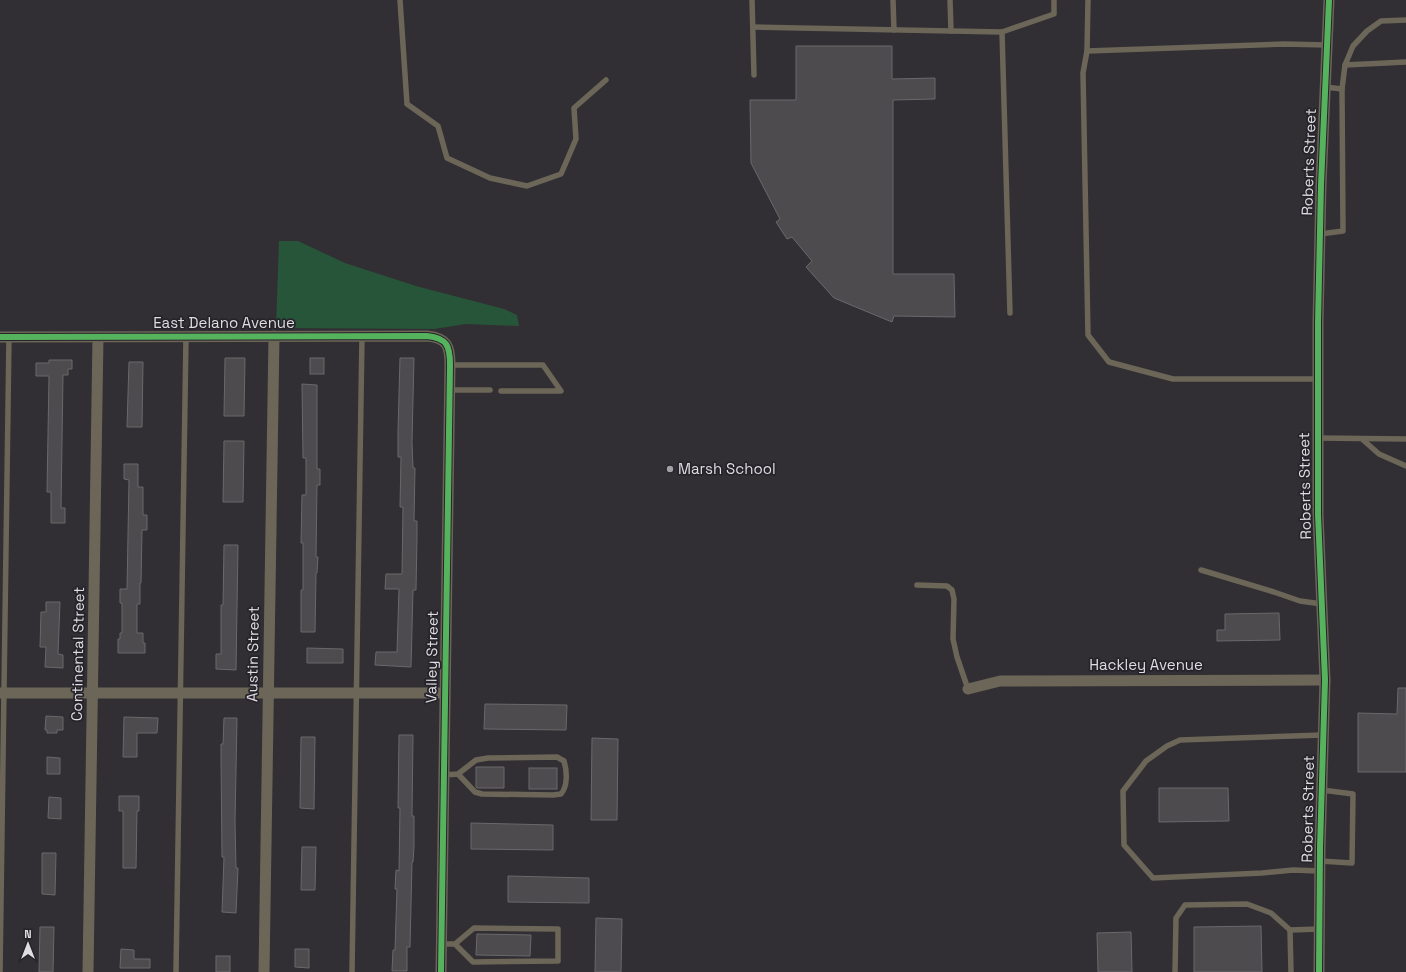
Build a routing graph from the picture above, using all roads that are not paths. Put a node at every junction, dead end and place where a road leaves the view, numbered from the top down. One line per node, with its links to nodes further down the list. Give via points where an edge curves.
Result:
1 (400, 0): 18 (lane, via 407,104 438,126 447,158 490,178 527,186 561,174 576,139 574,108)
2 (752, 0): 9 (lane)
3 (893, 0): 10 (lane)
4 (950, 0): 11 (lane)
5 (1054, 0): 12 (lane, via 1054,14)
6 (1088, 0): 14 (lane)
7 (1329, 0): 13 (street, Roberts Street)
8 (1406, 20): 16 (lane, via 1381,21 1367,31 1353,46)
9 (753, 27): 10 (lane); 17 (lane)
10 (894, 30): 11 (lane)
11 (952, 31): 12 (lane)
12 (1002, 32): 22 (lane)
13 (1327, 45): 14 (lane, via 1284,44); 19 (street, Roberts Street)
14 (1087, 51): 30 (lane, via 1083,72 1088,335 1109,362 1173,379)
15 (1406, 62): 16 (lane)
16 (1345, 65): 20 (lane)
17 (754, 75)
18 (606, 80)
19 (1325, 87): 20 (lane); 21 (street, Roberts Street)
20 (1342, 89): 21 (lane, via 1343,231)
21 (1320, 234): 30 (street, Roberts Street)
22 (1010, 313)
23 (274, 336): 24 (street, East Delano Avenue); 27 (street, East Delano Avenue); 46 (street, Austin Street)
24 (362, 336): 28 (street, East Delano Avenue, via 433,337); 47 (lane)
25 (4, 337): 26 (street, East Delano Avenue); 43 (lane)
26 (98, 337): 27 (street, East Delano Avenue); 44 (street, Continental Street)
27 (186, 337): 45 (lane)
28 (447, 343): 29 (street, Valley Street)
29 (450, 366): 31 (street, Valley Street); 33 (lane, via 544,365 561,391)
30 (1318, 379): 34 (street, Roberts Street)
31 (450, 390): 32 (lane); 48 (street, Valley Street)
32 (490, 390)
33 (501, 391)
34 (1318, 438): 35 (lane); 40 (street, Roberts Street)
35 (1362, 438): 36 (lane); 37 (lane, via 1379,454)
36 (1406, 439)
37 (1406, 466)
38 (1201, 570): 40 (lane, via 1300,601)
39 (917, 585): 42 (lane, via 947,586 952,590 953,638)
40 (1322, 604): 41 (street, Roberts Street)
41 (1325, 680): 42 (street, Hackley Avenue, via 1000,681); 49 (street, Roberts Street)
42 (968, 690)
43 (2, 693): 44 (street); 58 (lane)
44 (92, 693): 45 (street); 59 (street, Continental Street)
45 (180, 693): 46 (street); 60 (lane)
46 (268, 693): 47 (street); 61 (street, Austin Street)
47 (357, 693): 48 (street); 62 (lane)
48 (444, 693): 50 (street, Valley Street)
49 (1323, 735): 52 (street, Roberts Street); 53 (lane, via 1180,740 1146,761 1123,791 1124,845 1153,878 1262,873)
50 (444, 774): 51 (lane); 56 (street, Valley Street)
51 (458, 774): 51 (lane, via 476,760 557,757 564,761 566,769 565,790 562,794 482,794 475,792)
52 (1322, 790): 53 (street, Roberts Street); 53 (lane, via 1353,794 1352,862)
53 (1320, 866): 54 (street, Roberts Street)
54 (1320, 929): 55 (lane); 66 (street, Roberts Street)
55 (1290, 930): 64 (lane, via 1271,913 1247,904 1186,905 1176,918); 65 (lane)
56 (441, 944): 57 (lane); 63 (street, Valley Street)
57 (455, 944): 57 (lane, via 474,928 558,929 558,961 473,962)
58 (0, 972)
59 (88, 972)
60 (176, 972)
61 (264, 972)
62 (352, 972)
63 (441, 972)
64 (1175, 972)
65 (1291, 972)
66 (1320, 972)

